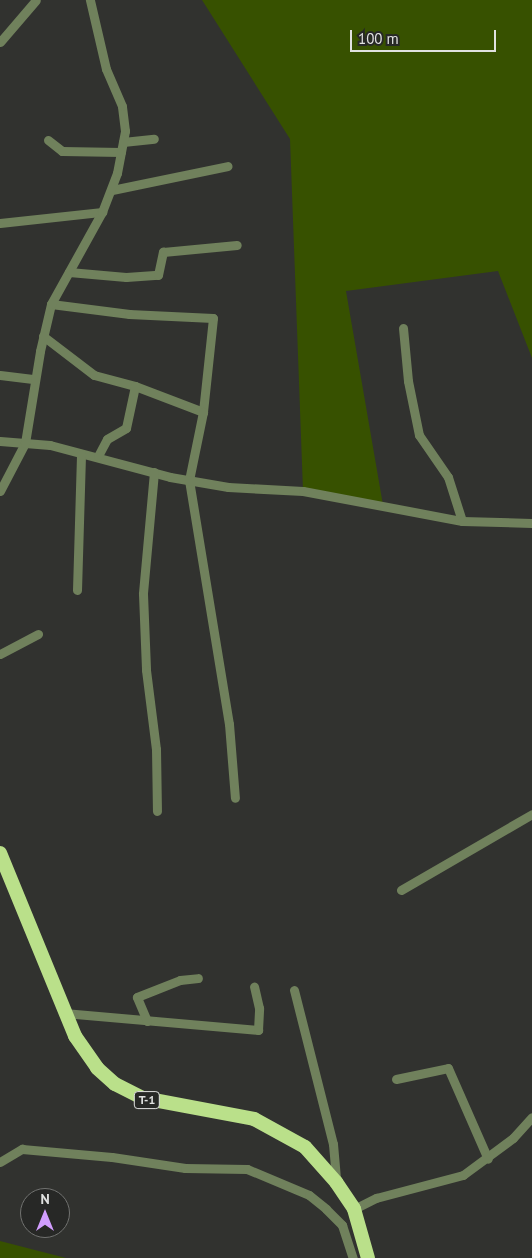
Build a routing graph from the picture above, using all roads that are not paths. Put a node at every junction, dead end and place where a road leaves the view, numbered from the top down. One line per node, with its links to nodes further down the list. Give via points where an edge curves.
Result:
1 (36, 0): 3 (street)
2 (90, 0): 6 (street, via 106,68 122,106)
3 (0, 42)
4 (154, 139): 6 (street)
5 (48, 140): 7 (street, via 62,151)
6 (123, 142): 7 (street)
7 (121, 152): 9 (street)
8 (228, 166): 9 (street)
9 (112, 190): 10 (street)
10 (102, 212): 11 (street); 13 (street)
11 (0, 223)
12 (237, 245): 13 (street, via 163,252 158,275 126,277)
13 (69, 272): 14 (street)
14 (51, 304): 16 (street); 20 (street, via 129,314 213,318)
15 (403, 328): 28 (street, via 408,382 419,435 448,477)
16 (43, 336): 18 (street); 19 (street, via 94,375)
17 (0, 375): 18 (street)
18 (36, 379): 22 (street)
19 (135, 386): 20 (street); 24 (street, via 126,428 106,439)
20 (203, 412): 26 (street)
21 (0, 441): 22 (street)
22 (25, 443): 23 (street); 27 (street)
23 (81, 454): 24 (street); 30 (street)
24 (98, 456): 25 (street)
25 (154, 472): 26 (street); 34 (street, via 143,594 146,670 156,749)
26 (189, 480): 28 (street, via 350,498); 33 (street, via 228,716)
27 (0, 490)
28 (462, 521): 29 (street)
29 (532, 523)
30 (77, 590)
31 (38, 634): 32 (street)
32 (0, 654)
33 (235, 798)
34 (157, 812)
35 (532, 814): 37 (street)
36 (0, 853): 41 (highway, T-1)
37 (401, 890)
38 (198, 978): 42 (street, via 180,980 137,997)
39 (254, 987): 42 (street, via 259,1008 258,1030)
40 (294, 990): 47 (street, via 333,1144)
41 (64, 1013): 42 (street); 47 (highway, T-1, via 84,1052 115,1084 154,1102 223,1112 268,1125 305,1147)
42 (147, 1021)
43 (396, 1079): 45 (street, via 448,1068)
44 (532, 1116): 45 (street)
45 (488, 1159): 48 (street, via 463,1175 376,1198)
46 (0, 1162): 49 (street, via 22,1149 185,1168 247,1169 309,1195 326,1209 342,1225)
47 (336, 1182): 48 (highway, T-1)
48 (354, 1209): 50 (highway, T-1)
49 (353, 1258)
50 (368, 1258)

